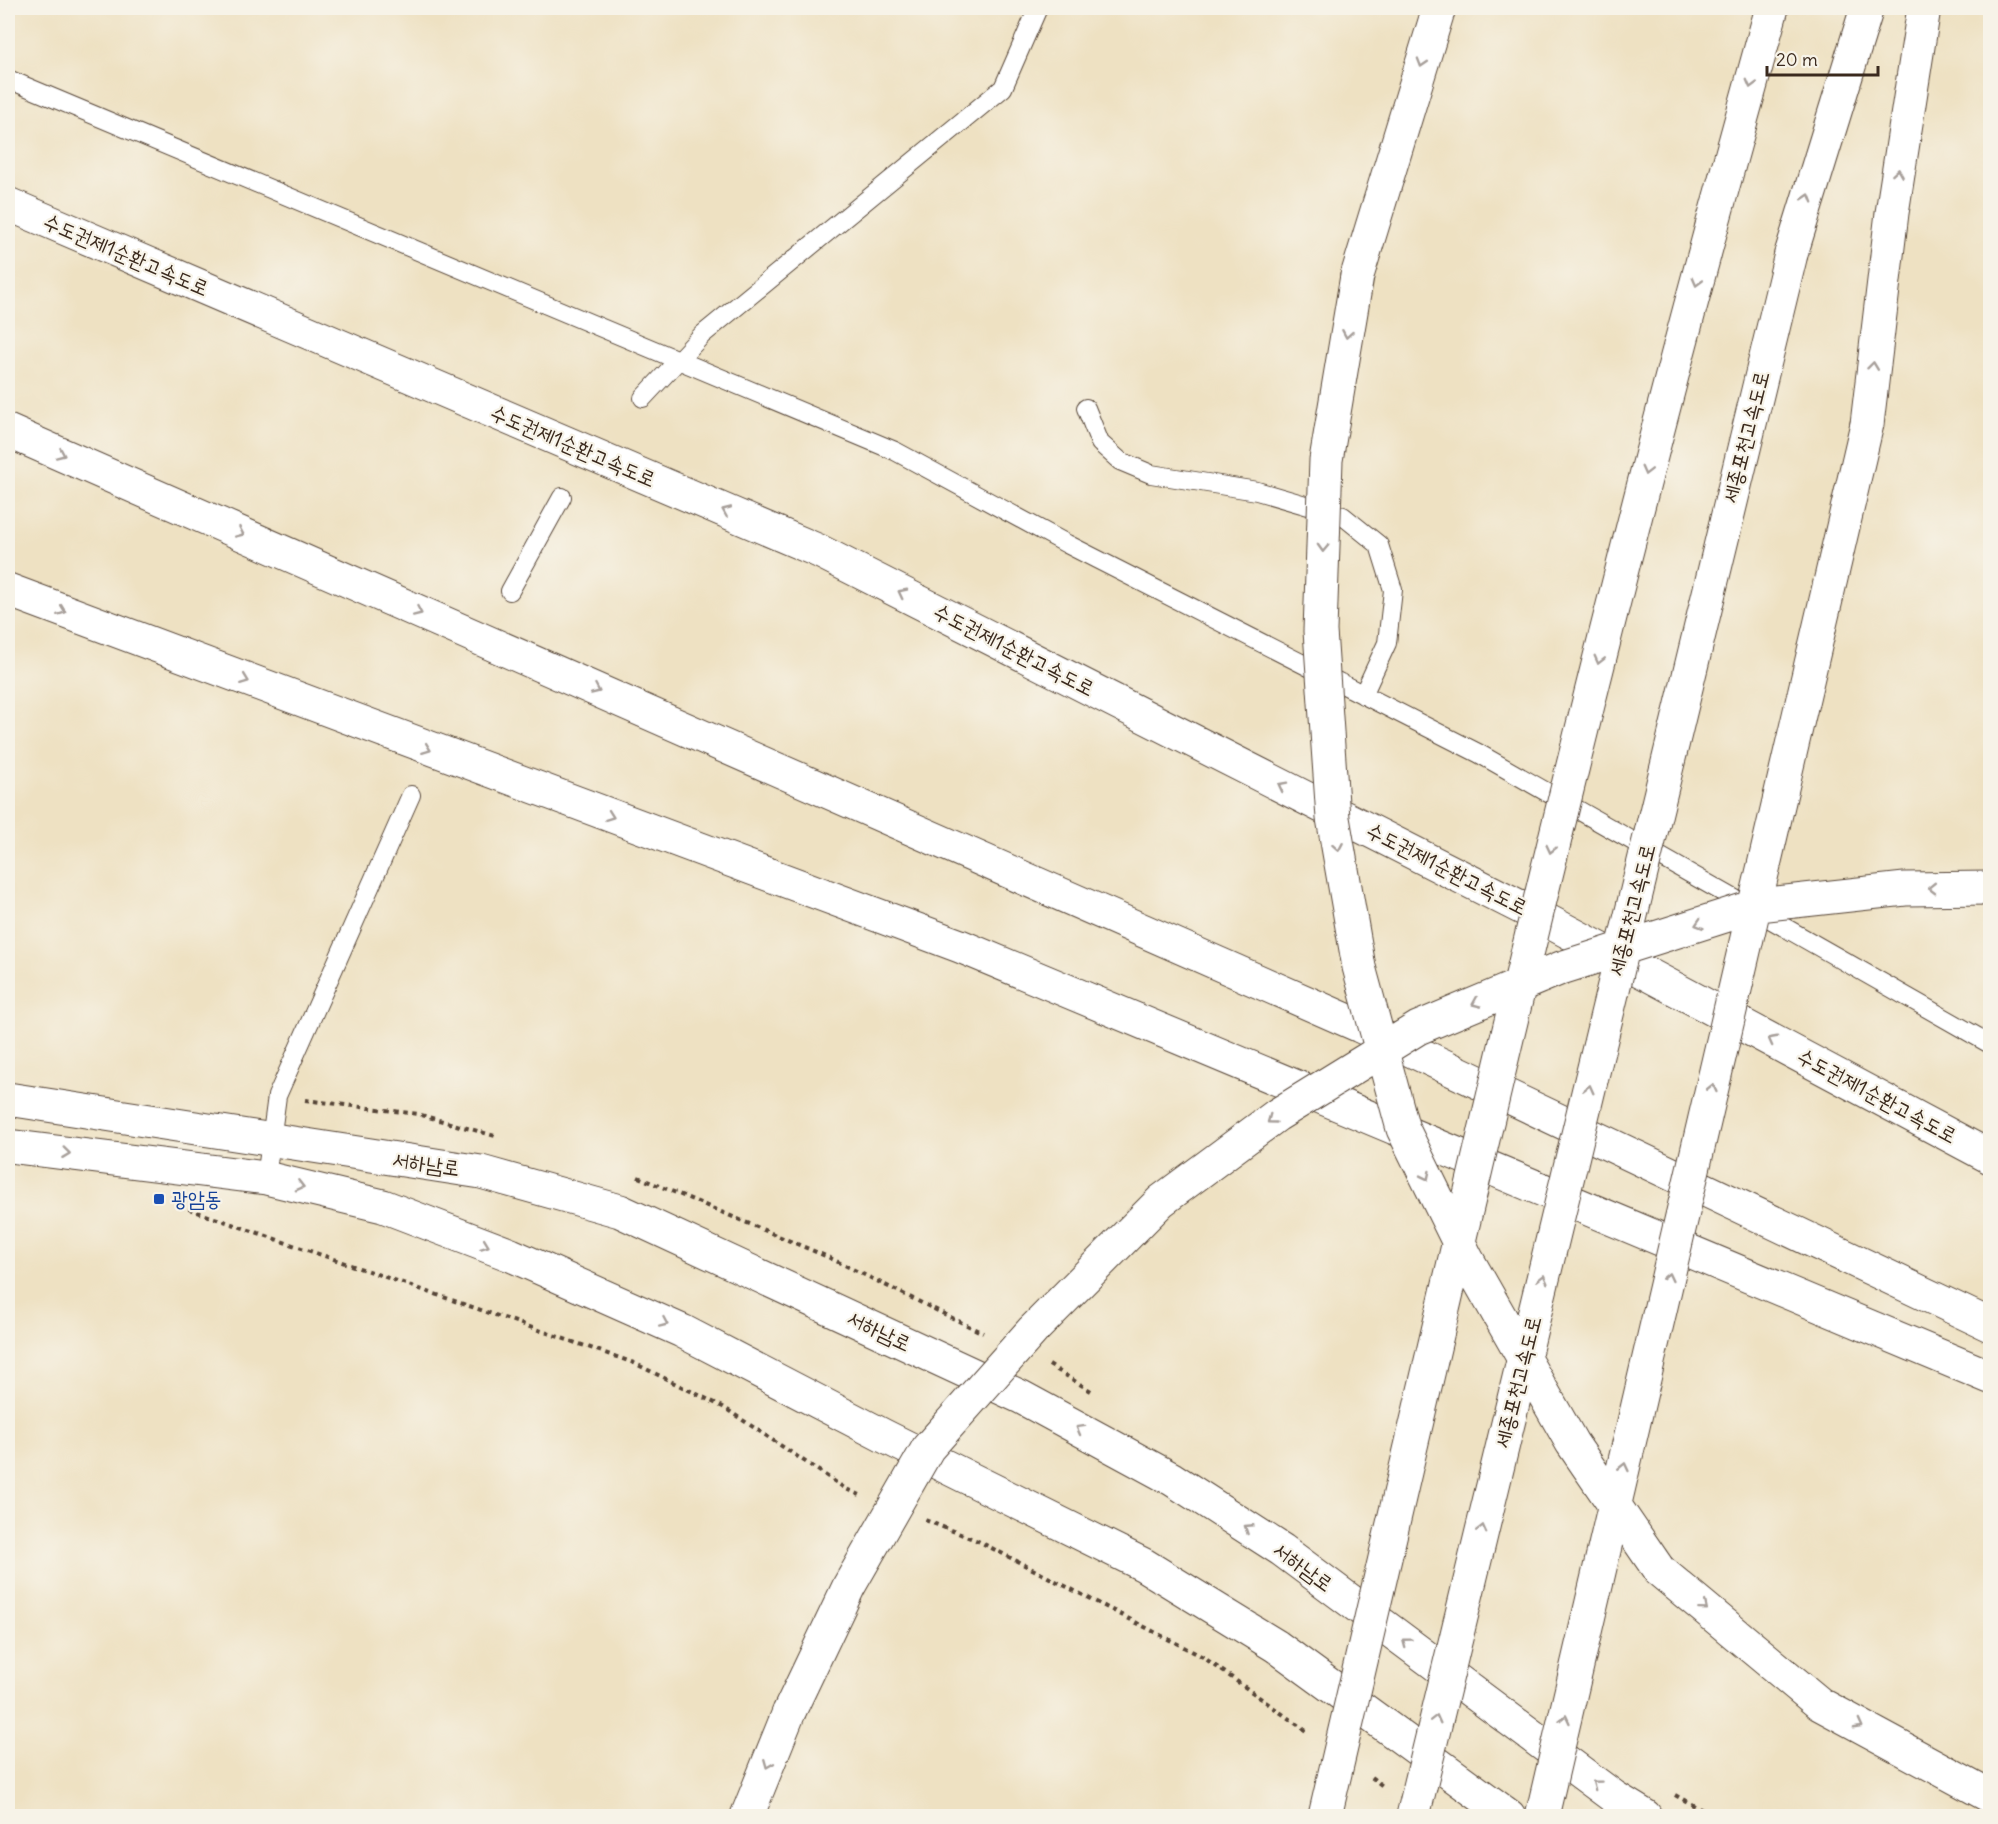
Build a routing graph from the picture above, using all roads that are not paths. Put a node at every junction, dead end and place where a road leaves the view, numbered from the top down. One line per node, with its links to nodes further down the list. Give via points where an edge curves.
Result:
1 (1038, 8): 8 (lane, via 1003,88 702,335)
2 (1439, 8): 26 (main road, one-way to 26, bridge, via 1357,276 1326,460 1320,631 1332,818 1359,967 1403,1128 1467,1259 1572,1443 1659,1570 1820,1704)
3 (1772, 8): 28 (main road, one-way to 28, bridge, via 1654,440 1555,834)
4 (1867, 8): 29 (main road, 세종포천고속도로, one-way to 4, bridge, via 1791,254)
5 (1924, 8): 31 (main road, one-way to 5, bridge, via 1867,424 1892,213)
6 (8, 79): 8 (lane)
7 (8, 204): 22 (main road, 수도권제1순환고속도로, one-way to 7, via 1548,921 819,551)
8 (678, 360): 9 (lane); 15 (lane, via 895,451 1067,544)
9 (643, 398)
10 (1086, 408): 15 (lane, via 1100,443 1120,460 1152,474 1257,491 1343,516 1379,545 1393,590 1387,643)
11 (8, 431): 24 (main road, one-way to 24, via 1360,1026)
12 (562, 497): 14 (lane)
13 (8, 590): 25 (main road, one-way to 25, via 960,946)
14 (510, 591)
15 (1363, 694): 18 (lane, via 1478,753)
16 (411, 795): 20 (lane, via 277,1096)
17 (1990, 888): 27 (main road, one-way to 27, bridge, via 1905,889 1759,904 1583,961 1418,1028 1277,1115 1161,1200 1033,1330 928,1448 849,1586 789,1712)
18 (1990, 1044)
19 (8, 1099): 20 (main road, 서하남로)
20 (271, 1142): 23 (lane); 32 (main road, 서하남로, one-way to 20, via 1282,1550 1172,1479 1021,1397 620,1211 481,1172)
21 (8, 1146): 23 (main road, one-way to 23)
22 (1990, 1157)
23 (266, 1178): 30 (main road, one-way to 30, via 383,1206 522,1260 682,1331 1144,1565 1276,1646)
24 (1990, 1325)
25 (1990, 1377)
26 (1990, 1796)
27 (747, 1816)
28 (1325, 1816)
29 (1413, 1816)
30 (1509, 1816)
31 (1542, 1816)
32 (1645, 1816)

